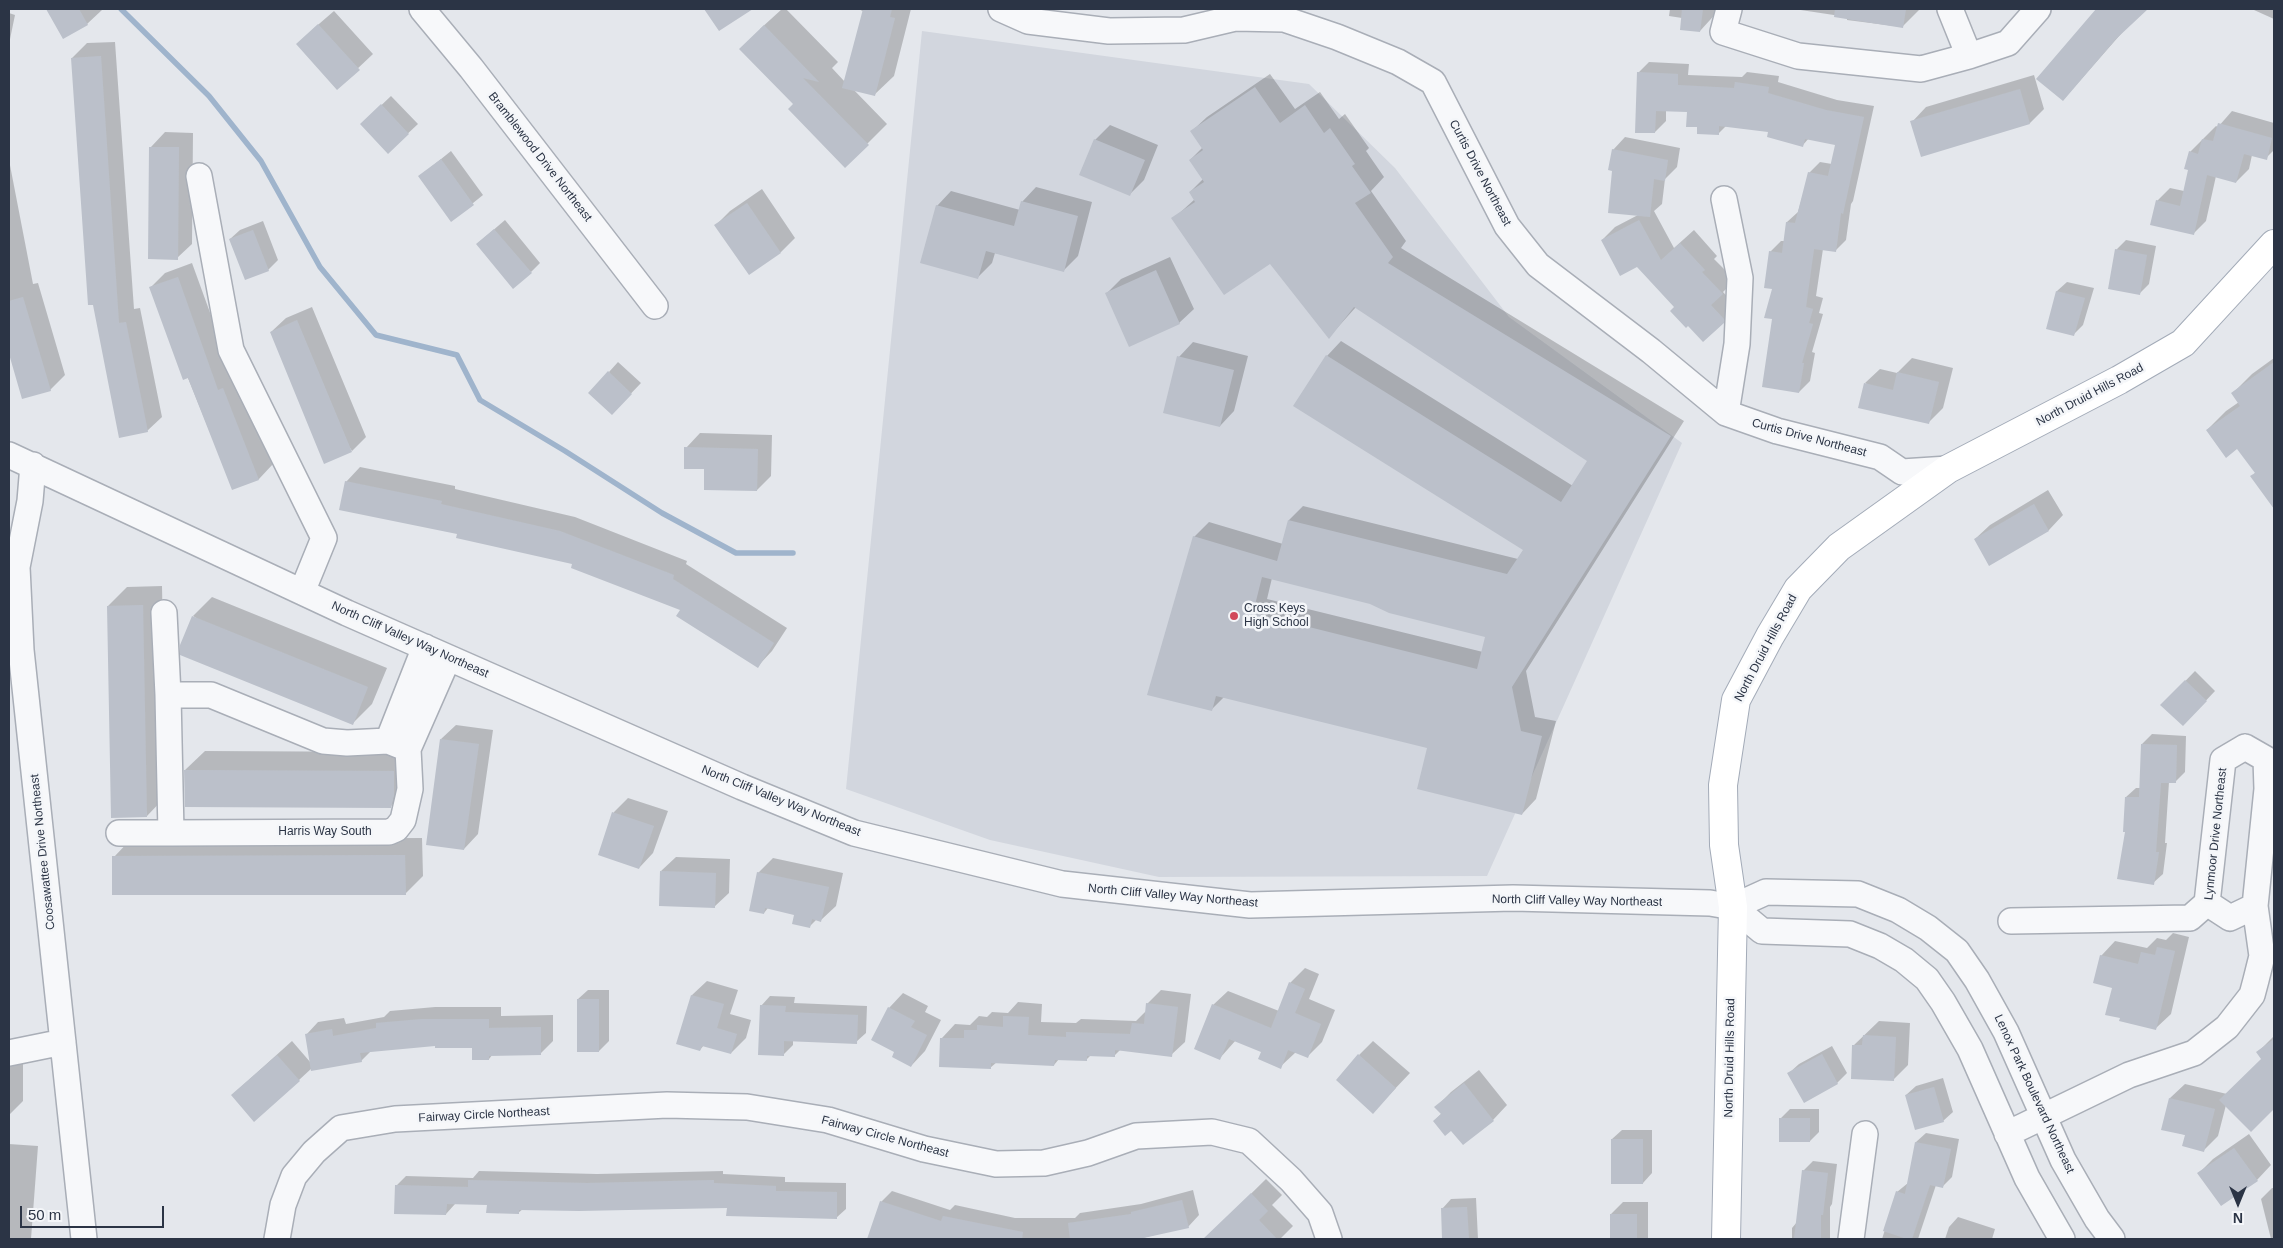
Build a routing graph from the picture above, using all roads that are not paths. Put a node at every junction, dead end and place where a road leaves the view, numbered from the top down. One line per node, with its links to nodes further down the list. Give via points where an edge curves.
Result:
1 (422, 9): 10 (street, Bramblewood Drive Northeast)
2 (1001, 9): 11 (street, Curtis Drive Northeast, via 1028,21 1109,31 1184,30 1235,18 1284,19 1398,62 1433,82 1507,226 1538,265)
3 (1729, 9): 6 (street, via 1722,32 1798,56 1921,69)
4 (1950, 9): 6 (street)
5 (2038, 9): 6 (street, via 2008,43)
6 (1969, 56)
7 (199, 176): 15 (street, via 231,350 324,538)
8 (1724, 199): 11 (street, via 1740,278 1737,344)
9 (2274, 244): 14 (main road, North Druid Hills Road, via 2183,343)
10 (655, 306)
11 (1726, 413): 14 (street, Curtis Drive Northeast, via 1777,431 1880,457 1902,472)
12 (9, 455): 13 (street, North Cliff Valley Way Northeast)
13 (33, 465): 15 (street, North Cliff Valley Way Northeast); 20 (street, Coosawattee Drive Northeast, via 30,501 17,567 21,650)
14 (1948, 469): 27 (main road, North Druid Hills Road, via 1840,547 1798,589 1736,700 1723,786 1724,845)
15 (302, 592): 17 (street, North Cliff Valley Way Northeast)
16 (164, 612): 19 (street)
17 (425, 647): 18 (street, North Cliff Valley Way Northeast); 21 (street, Harris Way South)
18 (448, 658): 21 (street, Harris Way South); 27 (street, North Cliff Valley Way Northeast, via 854,833 1062,884 1250,905 1513,898 1710,903)
19 (168, 694): 21 (street, via 211,694 323,741); 24 (street)
20 (18, 719): 29 (street, Coosawattee Drive Northeast)
21 (398, 745): 24 (street, Harris Way South, via 410,789 403,820 389,832)
22 (2270, 789): 25 (street, Lynmoor Drive Northeast, via 2266,759 2244,747 2223,760); 26 (street, Lynmoor Drive Northeast)
23 (119, 834): 24 (street, Harris Way South)
24 (171, 834)
25 (2207, 903): 26 (street, Lynmoor Drive Northeast, via 2230,918); 28 (street, via 2190,918)
26 (2255, 906): 31 (street, Lynmoor Drive Northeast, via 2262,956 2252,995 2227,1027 2194,1053 2129,1075)
27 (1733, 907): 31 (street, Lenox Park Boulevard Northeast, via 1766,892 1858,894 1898,910 1928,928 1957,951 1977,980 2006,1032); 33 (street, via 1762,931 1850,934 1904,960 1927,979 1970,1049); 37 (main road, North Druid Hills Road)
28 (2011, 921)
29 (63, 1042): 30 (street); 34 (street, Coosawattee Drive Northeast)
30 (9, 1053)
31 (2043, 1117): 33 (street, Lynmoor Drive Northeast); 40 (street, Lenox Park Boulevard Northeast, via 2063,1160)
32 (1865, 1134): 38 (street)
33 (2007, 1134): 39 (street, via 2027,1178)
34 (84, 1239)
35 (277, 1239): 36 (street, Fairway Circle Northeast, via 283,1205 294,1176 314,1152 341,1128 395,1119 667,1105 748,1107 828,1120 924,1149 996,1164 1044,1163 1088,1153 1136,1136 1212,1132 1249,1142 1256,1148 1320,1213)
36 (1330, 1239)
37 (1726, 1239)
38 (1851, 1239)
39 (2062, 1239)
40 (2112, 1239)

